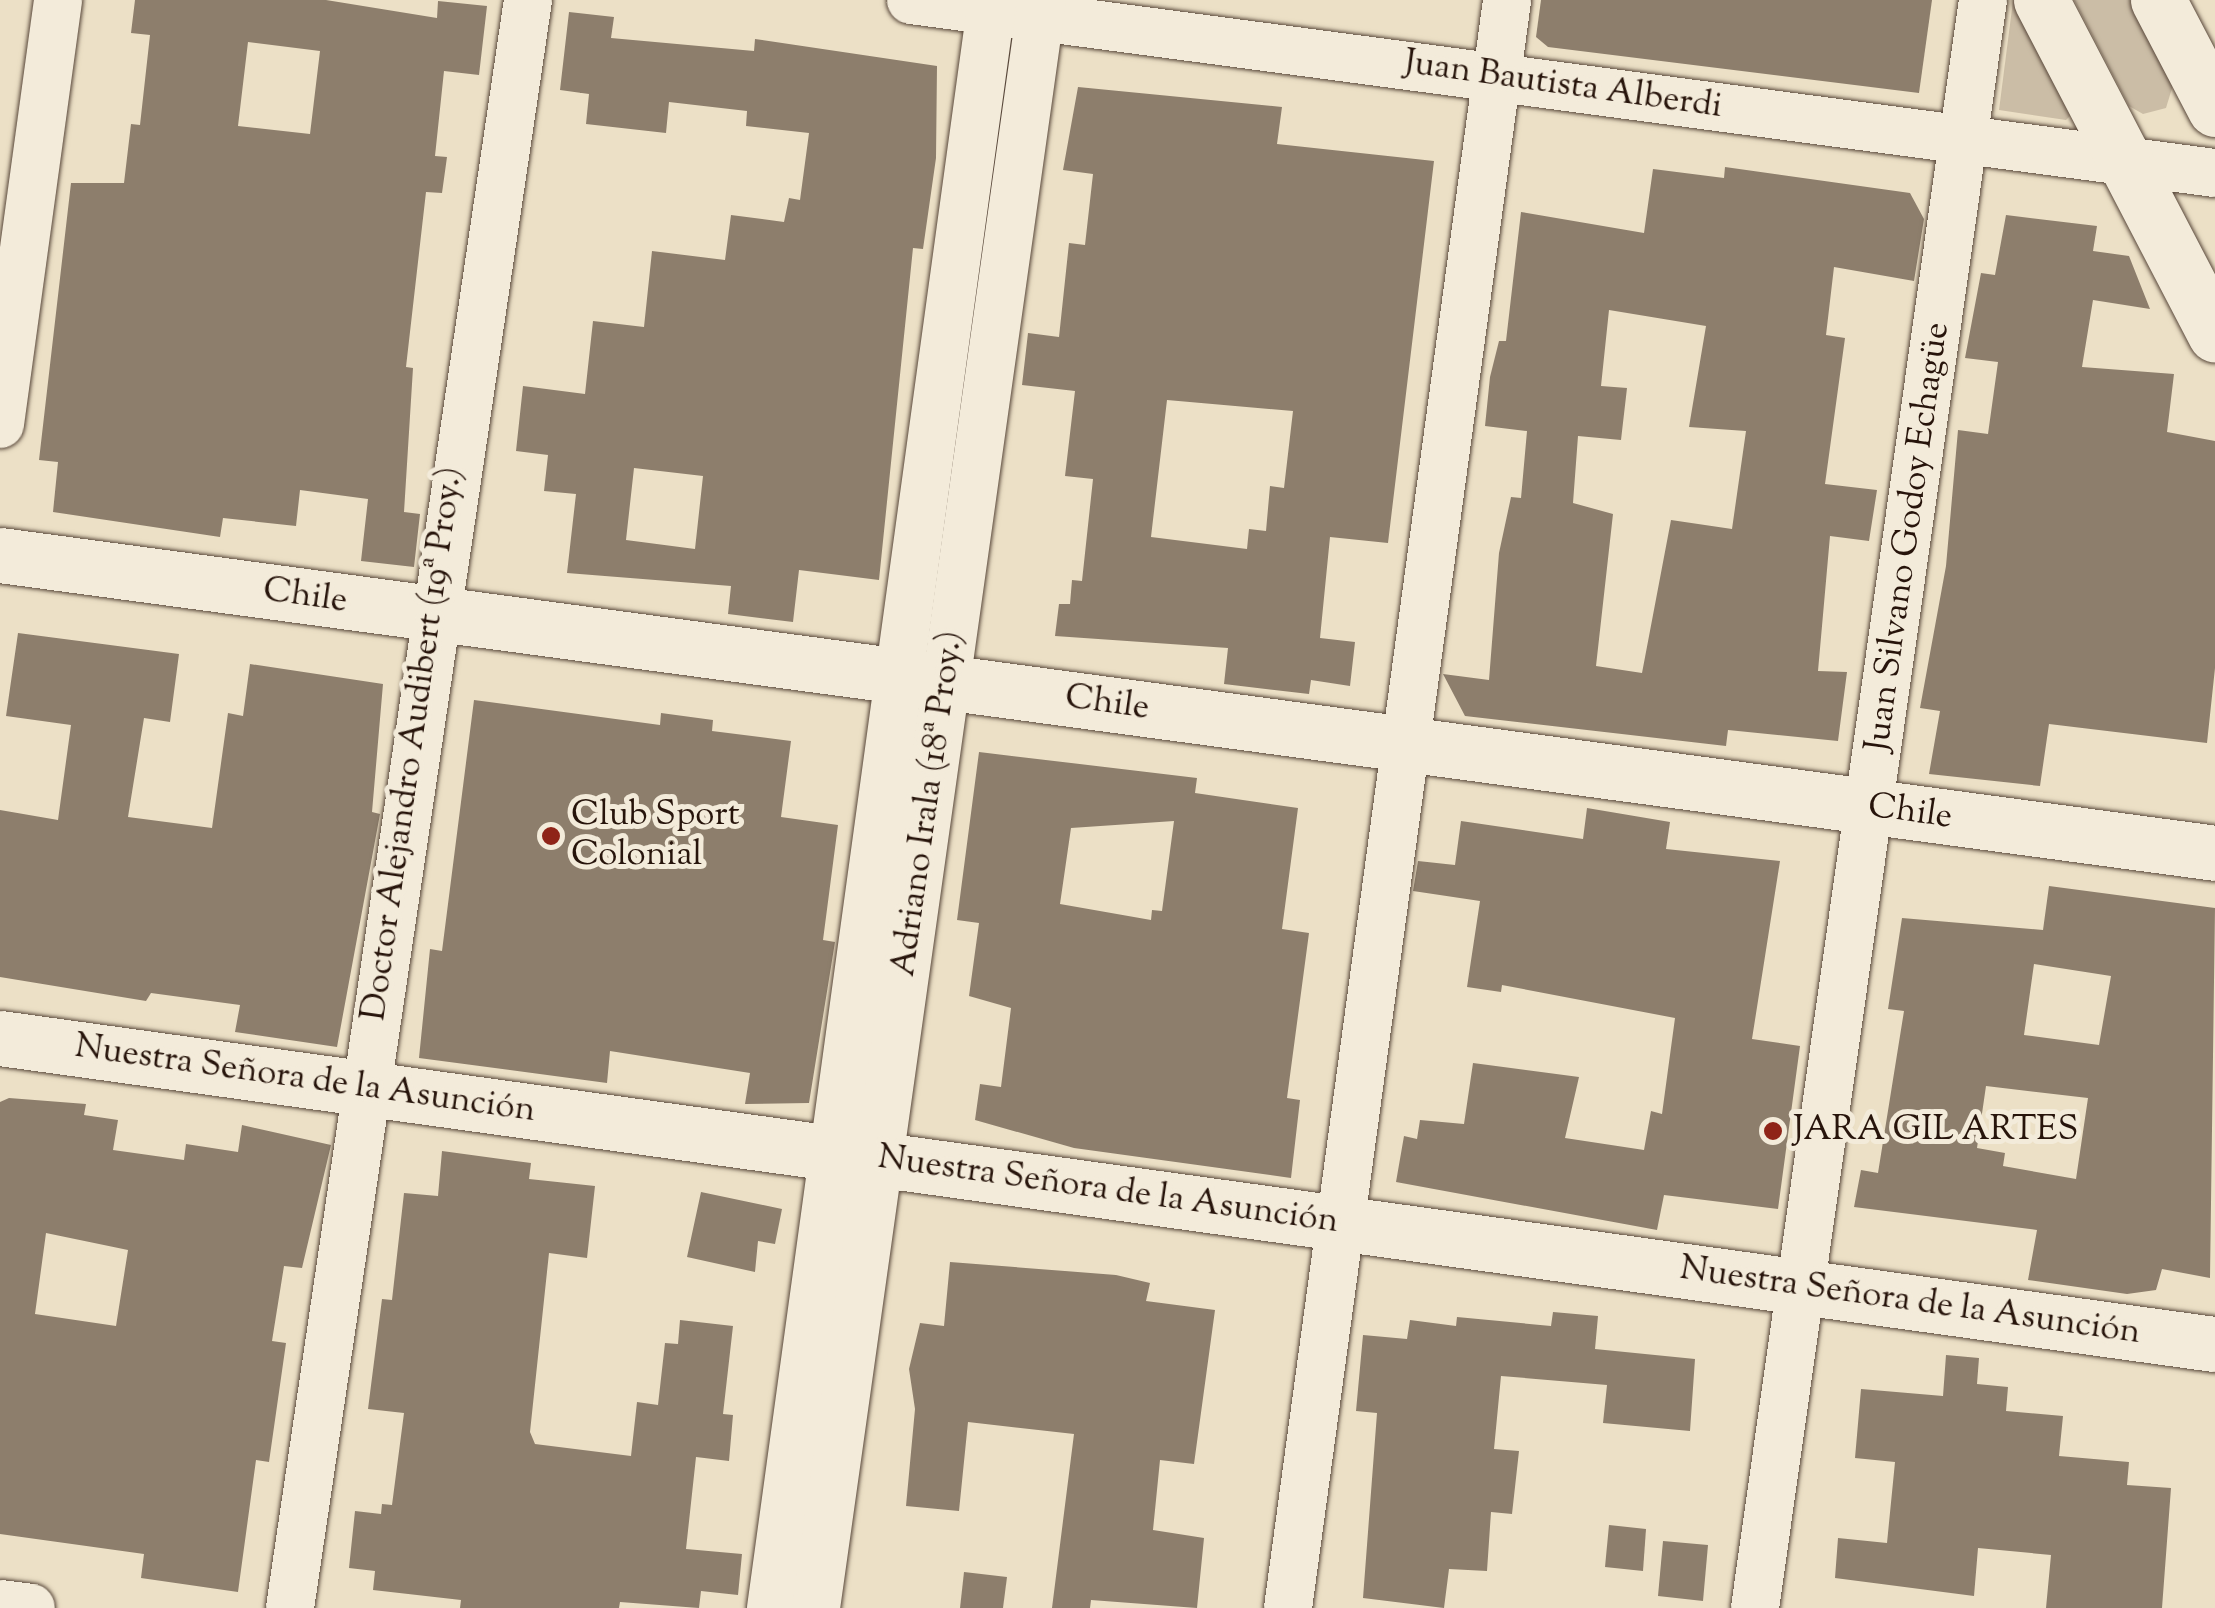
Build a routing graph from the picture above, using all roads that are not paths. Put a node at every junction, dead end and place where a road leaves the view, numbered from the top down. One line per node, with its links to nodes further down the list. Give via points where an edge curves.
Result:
1 (58, 0): 16 (street)
2 (528, 0): 18 (street, Doctor Alejandro Audibert (19ª Proy.))
3 (910, 0): 8 (street, Juan Bautista Alberdi)
4 (1506, 0): 10 (street)
5 (1983, 0): 12 (street, Juan Silvano Godoy Echagüe)
6 (2041, 0): 13 (street)
7 (2158, 0): 11 (street)
8 (992, 6): 9 (street, Juan Bautista Alberdi); 19 (street, Adriano Irala (18ª Proy.))
9 (1040, 8): 10 (street, Juan Bautista Alberdi); 19 (street, Adriano Irala (18ª Proy.))
10 (1496, 78): 12 (street, Juan Bautista Alberdi); 20 (street)
11 (2215, 108)
12 (1966, 140): 13 (street, Juan Bautista Alberdi); 21 (street, Juan Silvano Godoy Echagüe)
13 (2124, 161): 14 (street, Juan Bautista Alberdi); 15 (street)
14 (2215, 172)
15 (2215, 334)
16 (0, 424)
17 (0, 555): 18 (street, Chile)
18 (432, 614): 19 (street, Chile); 24 (street, Doctor Alejandro Audibert (19ª Proy.))
19 (922, 680): 20 (street, Chile); 25 (street, Adriano Irala (18ª Proy.))
20 (1406, 744): 21 (street, Chile); 26 (street)
21 (1870, 807): 22 (street, Chile); 27 (street, Juan Silvano Godoy Echagüe)
22 (2215, 854)
23 (0, 1038): 24 (street, Nuestra Señora de la Asunción)
24 (364, 1089): 25 (street, Nuestra Señora de la Asunción); 31 (street, Doctor Alejandro Audibert (19ª Proy.))
25 (856, 1156): 26 (street, Nuestra Señora de la Asunción); 32 (street, Adriano Irala (18ª Proy.)); 33 (street, Adriano Irala (18ª Proy.))
26 (1340, 1223): 27 (street, Nuestra Señora de la Asunción); 34 (street)
27 (1802, 1287): 28 (street, Nuestra Señora de la Asunción); 35 (street, Juan Silvano Godoy Echagüe)
28 (2215, 1344)
29 (0, 1604): 30 (street)
30 (31, 1608)
31 (290, 1608)
32 (770, 1608)
33 (816, 1608)
34 (1288, 1608)
35 (1755, 1608)

